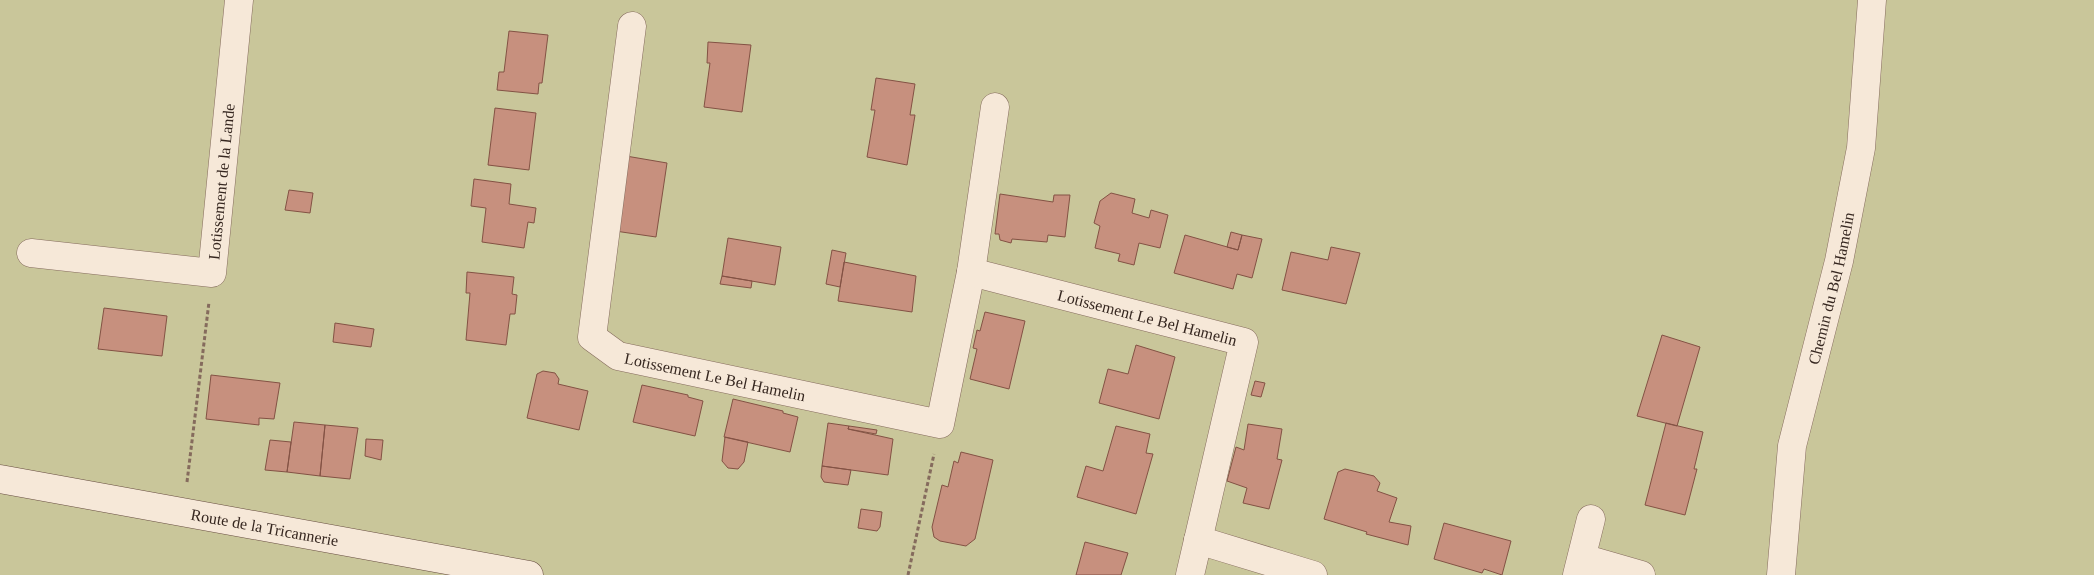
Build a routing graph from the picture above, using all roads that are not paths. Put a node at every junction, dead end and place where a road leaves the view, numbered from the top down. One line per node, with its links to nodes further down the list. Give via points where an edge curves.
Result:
1 (239, 0): 5 (street, Lotissement de la Lande, via 212,273)
2 (1872, 0): 15 (street, Chemin du Bel Hamelin, via 1861,148 1839,261 1792,446)
3 (632, 26): 6 (street, Lotissement Le Bel Hamelin, via 592,337 618,356 940,424)
4 (995, 107): 6 (street)
5 (31, 253)
6 (971, 272): 9 (street, Lotissement Le Bel Hamelin, via 1244,342)
7 (0, 479): 11 (street, Route de la Tricannerie)
8 (1591, 519): 10 (street)
9 (1198, 540): 12 (street, Lotissement Le Bel Hamelin); 13 (street)
10 (1579, 566): 14 (street)
11 (529, 575)
12 (1190, 575)
13 (1313, 575)
14 (1641, 575)
15 (1781, 575)

